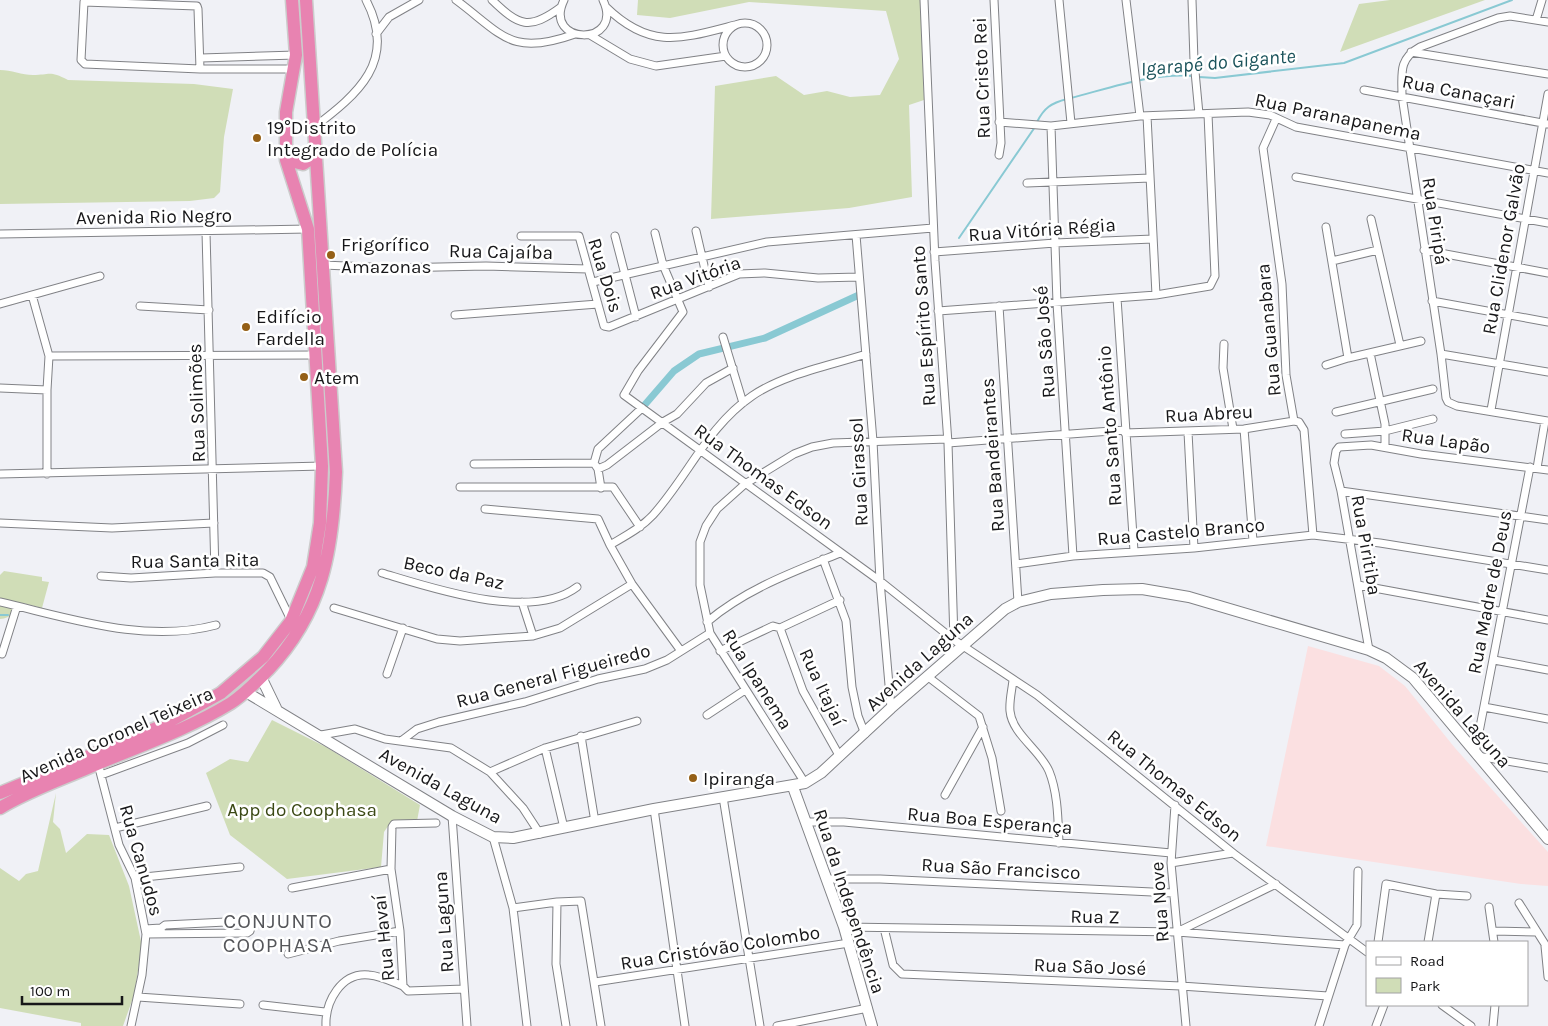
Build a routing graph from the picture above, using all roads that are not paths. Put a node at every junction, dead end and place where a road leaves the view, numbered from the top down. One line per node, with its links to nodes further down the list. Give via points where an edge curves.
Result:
1 (292, 0): 22 (highway, Avenida Coronel Teixeira)
2 (306, 0): 39 (highway, Avenida Coronel Teixeira)
3 (366, 0): 18 (street)
4 (419, 0): 18 (street, via 389,17)
5 (456, 0): 19 (street, via 512,41 542,44)
6 (492, 0): 13 (street, via 513,20 523,23 537,22)
7 (924, 0): 55 (street, Rua Espírito Santo)
8 (994, 0): 35 (street, Rua Cristo Rei)
9 (1060, 0): 36 (street)
10 (1126, 0): 33 (street, via 1136,83)
11 (1192, 0): 31 (street)
12 (1542, 0): 15 (street)
13 (563, 4): 19 (street, via 562,22)
14 (604, 4): 17 (street, via 632,29 649,36 694,36); 20 (street, via 607,14 602,26)
15 (1536, 20): 16 (street); 21 (street, via 1510,16 1498,18)
16 (1548, 22)
17 (735, 25): 23 (street, via 723,42); 23 (street, via 755,25 765,35 764,56 752,66 738,66)
18 (376, 34): 39 (street, via 375,58 367,80)
19 (575, 34): 20 (street)
20 (590, 35): 23 (street, via 630,59 656,66)
21 (1411, 52): 27 (street); 30 (street, Rua Piripá, via 1404,60)
22 (296, 55): 24 (street); 25 (highway, Avenida Coronel Teixeira)
23 (726, 56)
24 (201, 58): 26 (street); 26 (street, via 196,6 84,2 82,63)
25 (295, 69): 26 (street); 43 (highway, Avenida Coronel Teixeira, via 286,112)
26 (200, 70)
27 (1548, 74)
28 (1364, 90): 30 (street, Rua Canaçari)
29 (1548, 94): 37 (street, Rua Clidenor Galvão)
30 (1402, 96): 37 (street, Rua Canaçari); 40 (street, Rua Piripá)
31 (1199, 114): 32 (street, Rua Paranapanema); 33 (street, Rua Paranapanema)
32 (1208, 114): 34 (street, Rua Paranapanema, via 1254,113); 82 (street, via 1215,276 1210,286 1202,289)
33 (1144, 116): 36 (street, Rua Paranapanema); 47 (street)
34 (1276, 119): 40 (street, Rua Paranapanema, via 1296,127); 124 (street, Rua Guanabara, via 1263,148 1282,284 1286,375)
35 (999, 122): 38 (street, Rua Paranapanema); 41 (street, Rua Cristo Rei)
36 (1071, 123): 38 (street, Rua Paranapanema)
37 (1545, 123): 44 (street, Rua Clidenor Galvão)
38 (1052, 126): 49 (street, Rua São José)
39 (313, 128): 42 (highway, Avenida Coronel Teixeira)
40 (1409, 149): 44 (street, Rua Paranapanema); 50 (street, Rua Piripá)
41 (999, 155)
42 (315, 156): 43 (highway, via 303,164); 71 (highway, Avenida Coronel Teixeira)
43 (286, 160): 56 (highway, Avenida Coronel Teixeira)
44 (1534, 171): 45 (street, Rua Paranapanema); 51 (street, Rua Clidenor Galvão)
45 (1548, 173)
46 (1296, 177): 50 (street)
47 (1150, 178): 49 (street); 64 (street)
48 (1027, 182): 49 (street)
49 (1052, 182): 65 (street, Rua São José)
50 (1416, 199): 51 (street); 67 (street, Rua Piripá)
51 (1525, 218): 53 (street); 73 (street, Rua Clidenor Galvão)
52 (1371, 219): 66 (street)
53 (1548, 223)
54 (1326, 227): 70 (street)
55 (933, 228): 61 (street); 68 (street, Rua Espírito Santo)
56 (308, 229): 58 (street, Avenida Rio Negro); 106 (highway, Avenida Coronel Teixeira)
57 (696, 231): 69 (street)
58 (206, 232): 60 (street, Avenida Rio Negro); 91 (street, Rua Solimões)
59 (655, 233): 72 (street)
60 (0, 234)
61 (856, 235): 69 (street, via 767,242); 78 (street, Rua Girassol)
62 (521, 236): 74 (street, Rua Dois, via 576,234 580,236)
63 (615, 236): 76 (street)
64 (1153, 239): 65 (street, Rua Vitória Régia); 82 (street)
65 (1055, 243): 68 (street, Rua Vitória Régia); 86 (street, Rua São José)
66 (1378, 250): 70 (street); 101 (street)
67 (1424, 250): 73 (street); 85 (street, Rua Piripá)
68 (934, 252): 92 (street, Rua Espírito Santo)
69 (702, 255): 72 (street); 80 (street)
70 (1332, 261): 108 (street)
71 (323, 265): 74 (street, Rua Cajaíba); 199 (highway, Avenida Coronel Teixeira, via 336,472 332,535 316,599 302,627 285,652)
72 (663, 266): 76 (street); 84 (street)
73 (1516, 267): 75 (street); 93 (street, Rua Clidenor Galvão)
74 (588, 269): 79 (street, Rua Dois)
75 (1548, 273)
76 (626, 274): 79 (street); 95 (street)
77 (100, 276): 81 (street)
78 (859, 277): 80 (street, Rua Vitória, via 812,278 751,273 728,278); 103 (street, Rua Girassol)
79 (593, 282): 88 (street, Rua Dois)
80 (709, 287): 84 (street, Rua Vitória)
81 (32, 295): 87 (street); 105 (street)
82 (1156, 295): 83 (street)
83 (1117, 298): 86 (street); 128 (street, Rua Santo Antônio)
84 (678, 300): 95 (street, Rua Vitória); 118 (street, Rua Thomas Edson, via 683,308 682,314 642,365 624,396)
85 (1432, 301): 93 (street); 104 (street, Rua Piripá)
86 (1057, 303): 90 (street); 130 (street, Rua São José)
87 (0, 304)
88 (598, 304): 94 (street); 97 (street, Rua Dois)
89 (140, 306): 91 (street)
90 (999, 306): 92 (street); 132 (street, Rua Bandeirantes)
91 (209, 310): 107 (street, Rua Solimões)
92 (938, 310): 134 (street, Rua Espírito Santo)
93 (1508, 314): 96 (street); 109 (street, Rua Clidenor Galvão)
94 (455, 315)
95 (636, 316): 97 (street, Rua Vitória, via 609,328)
96 (1548, 322)
97 (604, 326)
98 (723, 336): 111 (street)
99 (1422, 341): 101 (street)
100 (1224, 344): 125 (street, via 1223,368)
101 (1400, 346): 102 (street)
102 (1370, 353): 108 (street); 117 (street)
103 (866, 354): 116 (street, via 775,384); 133 (street, Rua Girassol)
104 (1441, 354): 109 (street); 119 (street, Rua Piripá, via 1446,398 1452,405)
105 (50, 356): 107 (street); 115 (street)
106 (317, 356): 107 (street); 139 (highway, Avenida Coronel Teixeira)
107 (210, 357): 141 (street, Rua Solimões)
108 (1348, 358): 110 (street)
109 (1500, 363): 112 (street); 119 (street, Rua Clidenor Galvão)
110 (1326, 365)
111 (733, 368): 116 (street); 123 (street, via 706,382 677,414)
112 (1548, 372)
113 (0, 388): 115 (street)
114 (1433, 389): 117 (street)
115 (47, 390): 145 (street)
116 (743, 403): 137 (street, via 720,424)
117 (1381, 403): 120 (street); 127 (street)
118 (642, 408): 123 (street, Rua Thomas Edson); 140 (street, via 598,449)
119 (1491, 410): 122 (street)
120 (1336, 412)
121 (1433, 419): 127 (street)
122 (1546, 421): 142 (street, Rua Madre de Deus)
123 (663, 422): 137 (street, Rua Thomas Edson); 140 (street, via 607,465)
124 (1294, 422): 126 (street, Rua Abreu); 156 (street, Rua Guanabara, via 1302,424 1304,430)
125 (1233, 429): 126 (street, Rua Abreu); 129 (street, Rua Abreu)
126 (1244, 429): 158 (street)
127 (1385, 431): 131 (street); 136 (street)
128 (1125, 432): 129 (street, Rua Abreu); 130 (street, Rua Abreu); 161 (street, Rua Santo Antônio)
129 (1188, 432): 160 (street)
130 (1066, 434): 132 (street, Rua Abreu); 163 (street, Rua São José)
131 (1345, 434)
132 (1006, 440): 134 (street, Rua Abreu); 166 (street, Rua Bandeirantes)
133 (873, 441): 134 (street, Rua Ipanema); 146 (street, Rua Ipanema, via 812,447 794,454); 171 (street, Rua Girassol)
134 (948, 441): 190 (street, Rua Espírito Santo)
135 (1339, 447): 136 (street, Rua Lapão, via 1359,444); 149 (street, Rua Piritiba, via 1334,463)
136 (1385, 447): 142 (street, Rua Lapão)
137 (701, 450): 146 (street, Rua Thomas Edson); 155 (street, via 684,476)
138 (474, 464): 140 (street, via 582,461)
139 (322, 466): 141 (street); 183 (highway, Avenida Coronel Teixeira, via 314,567)
140 (596, 466): 148 (street)
141 (214, 467): 145 (street); 153 (street, Rua Solimões)
142 (1534, 468): 143 (street, Rua Lapão); 151 (street, Rua Madre de Deus)
143 (1548, 470)
144 (0, 474): 145 (street)
145 (47, 474)
146 (745, 484): 162 (street, Rua Thomas Edson); 184 (street, Rua Ipanema, via 717,508 700,542 700,585)
147 (460, 487): 148 (street)
148 (601, 488): 155 (street, via 613,487)
149 (1341, 491): 151 (street); 157 (street, Rua Piritiba)
150 (485, 508): 159 (street, via 596,517)
151 (1520, 516): 152 (street); 165 (street, Rua Madre de Deus)
152 (1548, 520)
153 (214, 522): 154 (street, via 112,528); 168 (street, Rua Solimões)
154 (0, 523)
155 (640, 527): 159 (street)
156 (1313, 535): 157 (street, Rua Castelo Branco); 158 (street, Rua Castelo Branco)
157 (1350, 539): 165 (street, Rua Castelo Branco); 173 (street, Rua Piritiba)
158 (1253, 541): 160 (street, Rua Castelo Branco)
159 (610, 545): 172 (street)
160 (1194, 548): 161 (street, Rua Castelo Branco)
161 (1134, 551): 163 (street, Rua Castelo Branco)
162 (840, 552): 164 (street); 171 (street, Rua Thomas Edson)
163 (1073, 556): 166 (street, Rua Castelo Branco)
164 (823, 559): 175 (street); 184 (street, via 730,603)
165 (1510, 563): 167 (street, Rua Castelo Branco); 181 (street, Rua Madre de Deus)
166 (1016, 564): 178 (street, Rua Bandeirantes)
167 (1548, 570)
168 (215, 573): 170 (street, Rua Santa Rita, via 131,578); 183 (street, Rua Santa Rita, via 270,577)
169 (382, 573): 177 (street, Beco da Paz, via 457,594)
170 (101, 576)
171 (880, 581): 190 (street, Rua Thomas Edson); 204 (street, Rua Girassol)
172 (632, 584): 189 (street, via 560,628); 192 (street)
173 (1358, 585): 181 (street); 191 (street, Rua Piritiba)
174 (577, 587): 177 (street, Beco da Paz, via 551,599)
175 (840, 600): 187 (street); 211 (street, via 846,621 852,687)
176 (0, 602): 179 (street)
177 (522, 602): 189 (street)
178 (1018, 602): 190 (main road, Avenida Laguna); 191 (main road, Avenida Laguna, via 1051,594 1142,589 1189,597)
179 (17, 606): 185 (street, via 134,630 170,633); 194 (street)
180 (334, 608): 186 (street)
181 (1502, 611): 182 (street); 195 (street, Rua Madre de Deus)
182 (1548, 620)
183 (291, 621): 223 (highway, Avenida Coronel Teixeira, via 263,657 221,693 161,726)
184 (707, 622): 188 (street, Rua Ipanema)
185 (216, 625)
186 (403, 628): 189 (street, via 451,641); 197 (street)
187 (780, 628): 193 (street, via 772,626); 217 (street, Rua Itajaí, via 803,691)
188 (710, 633): 192 (street, Rua General Figueiredo); 193 (street, Rua Ipanema)
189 (533, 636)
190 (958, 643): 198 (main road, Avenida Laguna); 200 (street, Rua Thomas Edson)
191 (1369, 650): 216 (main road, Avenida Laguna, via 1413,678)
192 (681, 651): 214 (street, Rua General Figueiredo, via 645,669 439,722 417,729)
193 (720, 651): 201 (street, Rua Ipanema)
194 (2, 654)
195 (1494, 660): 196 (street); 203 (street, Rua Madre de Deus)
196 (1548, 670)
197 (387, 674)
198 (928, 676): 204 (main road, Avenida Laguna); 210 (street, via 969,706 979,716)
199 (261, 677): 202 (highway, Avenida Coronel Teixeira); 205 (main road)
200 (1014, 680): 226 (street, Rua Thomas Edson); 240 (street, via 1012,721 1050,773 1058,815)
201 (745, 690): 206 (street); 221 (street, Rua Ipanema)
202 (246, 692): 205 (main road, Avenida Laguna); 219 (highway, Avenida Coronel Teixeira)
203 (1484, 707): 207 (street); 216 (street, Rua Madre de Deus)
204 (892, 708): 211 (main road, Avenida Laguna)
205 (277, 709): 212 (main road, Avenida Laguna)
206 (707, 715)
207 (1548, 719)
208 (637, 720): 213 (street)
209 (224, 725): 219 (street, via 188,743)
210 (982, 728): 224 (street); 230 (street, via 997,782)
211 (865, 734): 217 (main road, Avenida Laguna)
212 (321, 735): 214 (street, via 355,729 385,739); 231 (main road, Avenida Laguna)
213 (581, 736): 215 (street); 232 (street)
214 (401, 740): 220 (street, via 451,748)
215 (545, 748): 220 (street); 236 (street)
216 (1476, 754): 218 (street); 239 (main road, Avenida Laguna)
217 (840, 757): 221 (main road, Avenida Laguna)
218 (1548, 768)
219 (100, 769): 228 (highway, Avenida Coronel Teixeira); 235 (street, Rua Canudos)
220 (490, 772): 237 (street, via 523,808)
221 (806, 784): 222 (main road, Avenida Laguna)
222 (793, 787): 225 (main road, Avenida Laguna); 233 (main road, Rua da Independência)
223 (0, 793)
224 (945, 795)
225 (723, 797): 229 (main road, Avenida Laguna); 274 (street)
226 (1175, 805): 241 (street, Rua Thomas Edson); 242 (street, Rua Nove)
227 (207, 806): 235 (street)
228 (0, 808)
229 (654, 809): 232 (main road, Avenida Laguna); 275 (street)
230 (1001, 811)
231 (452, 816): 238 (main road, Avenida Laguna); 280 (street, Rua Laguna)
232 (595, 822): 236 (main road, Avenida Laguna)
233 (806, 822): 240 (street, Rua Boa Esperança, via 844,822); 248 (main road, Rua da Independência)
234 (436, 823): 245 (street, Rua Havaí, via 394,824 390,839)
235 (115, 828): 247 (street, Rua Canudos, via 123,856)
236 (564, 828): 237 (main road, Avenida Laguna)
237 (540, 834): 238 (main road, Avenida Laguna, via 506,839)
238 (493, 837): 257 (street)
239 (1548, 839)
240 (1058, 843): 242 (street, Rua Boa Esperança)
241 (1233, 853): 243 (street); 249 (street, Rua Thomas Edson)
242 (1171, 854): 243 (street, Rua Nove)
243 (1171, 863): 251 (street, Rua Nove)
244 (240, 867): 247 (street)
245 (390, 869): 250 (street); 260 (street, Rua Havaí)
246 (1358, 871): 269 (street, via 1357,926)
247 (135, 878): 261 (street, Rua Canudos)
248 (828, 879): 251 (street, Rua São Francisco); 258 (main road, Rua da Independência)
249 (1276, 884): 264 (street); 269 (street, Rua Thomas Edson)
250 (292, 888)
251 (1173, 894): 264 (street, Rua Nove)
252 (1436, 894): 253 (street); 266 (street, via 1387,884); 267 (street)
253 (1467, 896)
254 (556, 902): 257 (street); 277 (street, via 582,902); 294 (street, via 556,964)
255 (1519, 903): 265 (street)
256 (1489, 907): 263 (street)
257 (513, 908): 293 (street)
258 (844, 927): 259 (street, Rua Z); 270 (main road, Rua da Independência)
259 (884, 928): 264 (street, Rua Z); 279 (street, Rua São José, via 893,965 902,974)
260 (400, 930): 273 (street); 278 (street, Rua Havaí)
261 (146, 931): 262 (street); 282 (street, Rua Canudos)
262 (161, 931): 262 (street, via 238,933 252,929 250,922 246,921 165,925)
263 (1494, 931): 265 (street); 268 (street)
264 (1177, 932): 269 (street, Rua Z); 279 (street, Rua Nove)
265 (1537, 932): 271 (street)
266 (1378, 941)
267 (1428, 941)
268 (1494, 941)
269 (1347, 942): 272 (street, Rua Thomas Edson); 281 (street)
270 (849, 943): 274 (street, Rua Cristóvão Colombo); 288 (main road, Rua da Independência)
271 (1547, 948): 276 (street)
272 (1366, 952)
273 (288, 954)
274 (748, 960): 275 (street, Rua Cristóvão Colombo); 297 (street)
275 (678, 970): 277 (street, Rua Cristóvão Colombo); 296 (street)
276 (1548, 977)
277 (595, 982): 295 (street)
278 (403, 986): 280 (street, Rua Havaí, via 408,991); 289 (street, via 369,975 352,977 341,984)
279 (1181, 986): 281 (street, Rua São José); 300 (street, Rua Nove)
280 (464, 989): 292 (street, Rua Laguna)
281 (1328, 996): 301 (street)
282 (138, 997): 283 (street); 290 (street, Rua Canudos)
283 (240, 1004)
284 (263, 1006): 289 (street)
285 (1384, 1006): 302 (street)
286 (1443, 1006): 303 (street)
287 (1495, 1006): 304 (street)
288 (868, 1008): 298 (street); 299 (main road, Rua da Independência)
289 (325, 1012): 291 (street)
290 (131, 1026)
291 (326, 1026)
292 (466, 1026)
293 (527, 1026)
294 (566, 1026)
295 (601, 1026)
296 (685, 1026)
297 (760, 1026)
298 (777, 1026)
299 (872, 1026)
300 (1186, 1026)
301 (1319, 1026)
302 (1376, 1026)
303 (1471, 1026)
304 (1493, 1026)

